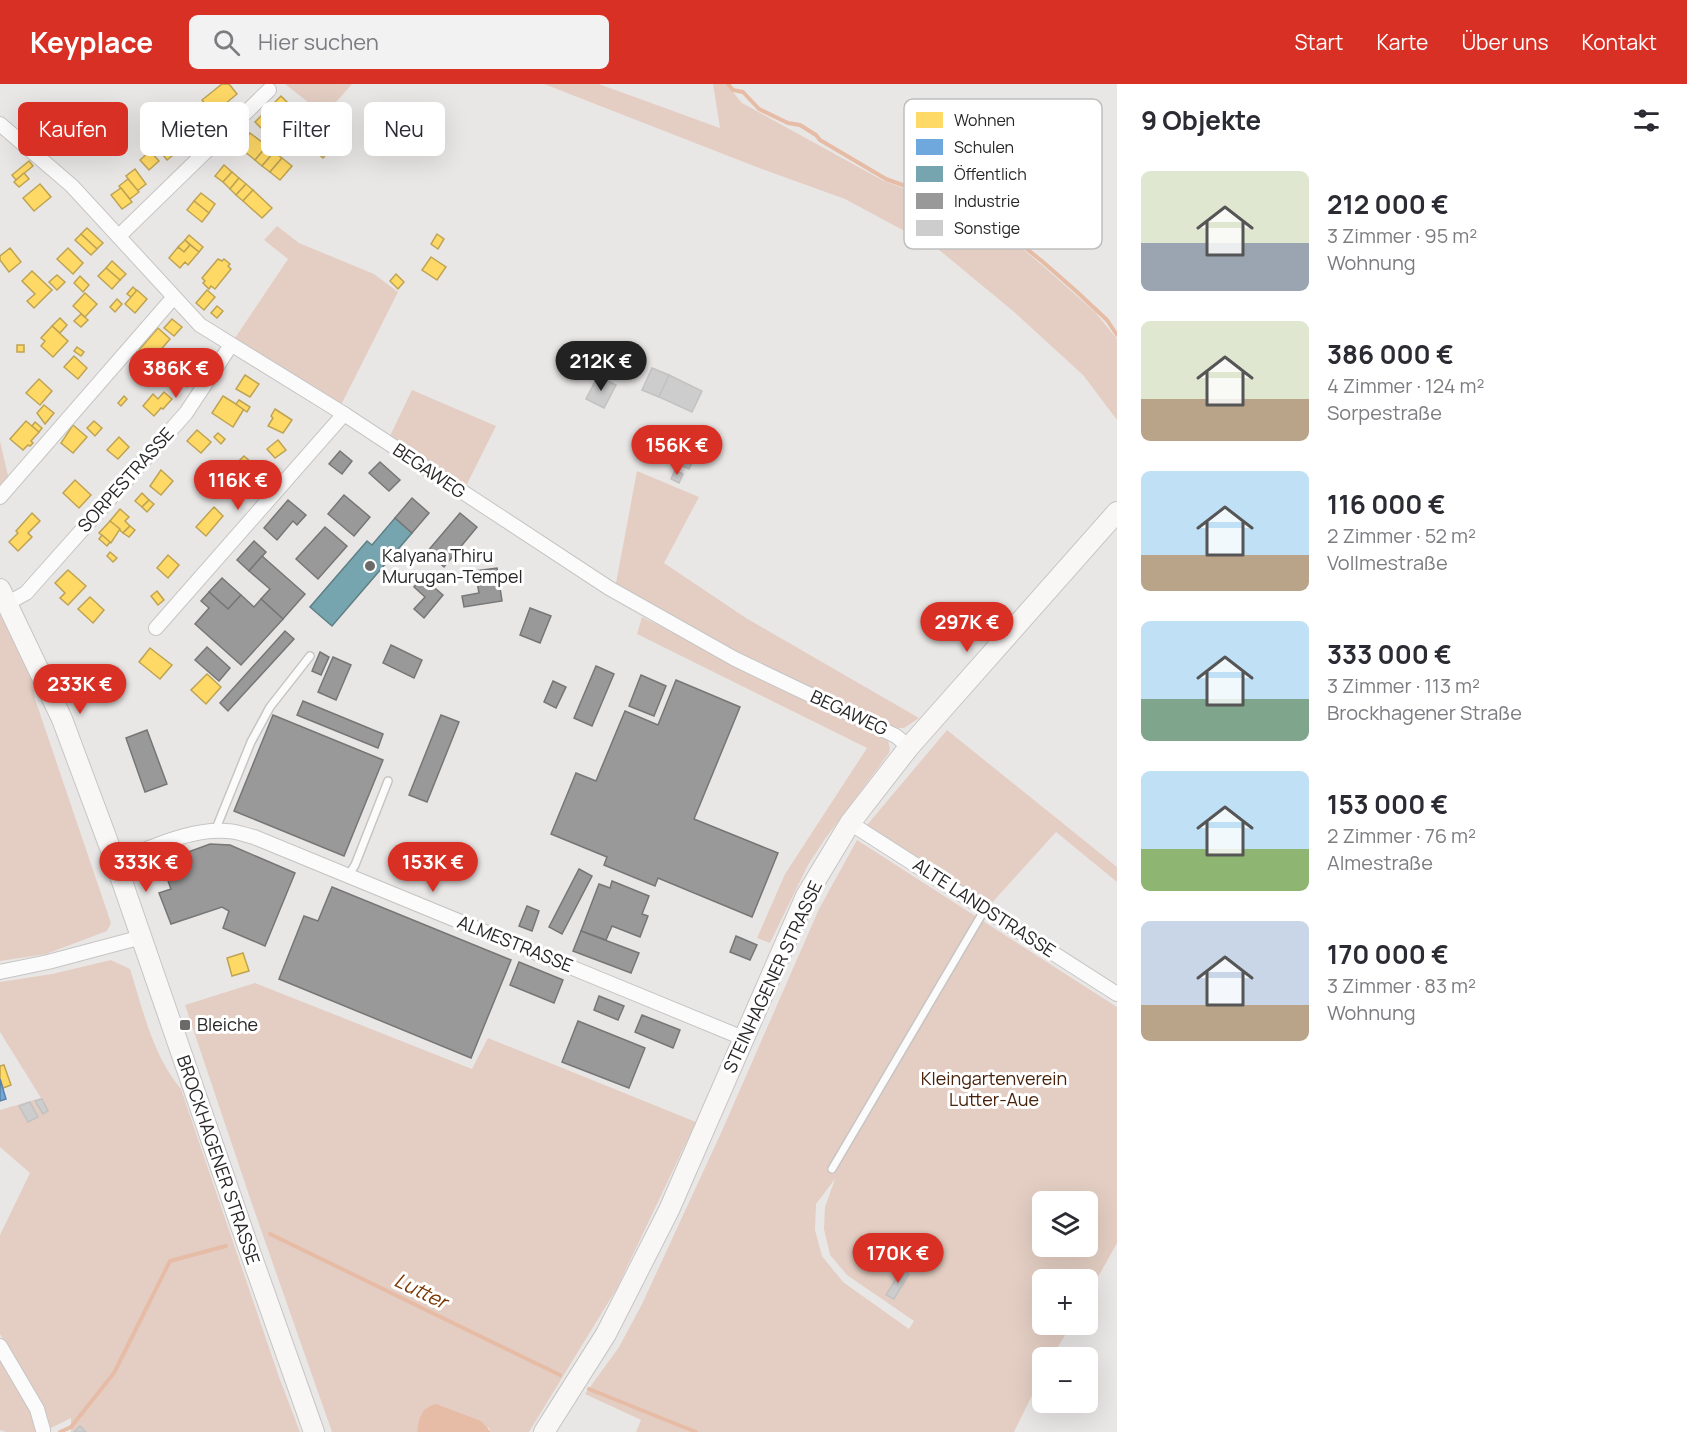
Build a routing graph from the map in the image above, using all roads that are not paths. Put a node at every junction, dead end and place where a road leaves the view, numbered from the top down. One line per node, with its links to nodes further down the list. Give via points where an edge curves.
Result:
1 (269, 90): 3 (street)
2 (0, 124): 3 (street, BEGAWEG, via 72,186)
3 (119, 236): 4 (street, BEGAWEG)
4 (173, 298): 5 (street, BEGAWEG, via 200,325); 7 (street)
5 (231, 345): 6 (street, BEGAWEG); 9 (street, SORPESTRASSE, via 186,413 26,593)
6 (344, 414): 10 (street); 12 (street, BEGAWEG, via 609,588 735,659 896,736)
7 (0, 497)
8 (1117, 512): 12 (main road, STEINHAGENER STRASSE)
9 (4, 596): 16 (main road, BROCKHAGENER STRASSE, via 62,719)
10 (156, 628)
11 (310, 656): 15 (lane, via 270,707 251,742)
12 (909, 747): 14 (main road, STEINHAGENER STRASSE)
13 (388, 781): 17 (lane)
14 (850, 823): 18 (street, ALTE LANDSTRASSE); 22 (main road, STEINHAGENER STRASSE, via 806,896)
15 (215, 831): 16 (street, ALMESTRASSE, via 178,838); 17 (street, ALMESTRASSE, via 254,837)
16 (115, 861): 19 (main road, BROCKHAGENER STRASSE)
17 (348, 876): 22 (street, ALMESTRASSE)
18 (985, 909): 21 (street, ALTE LANDSTRASSE); 23 (lane)
19 (142, 937): 20 (street); 26 (main road, BROCKHAGENER STRASSE)
20 (0, 972)
21 (1117, 994)
22 (743, 1038): 27 (main road, STEINHAGENER STRASSE, via 654,1241 606,1334)
23 (832, 1169)
24 (0, 1346): 25 (street, via 37,1410)
25 (43, 1430)
26 (314, 1432)
27 (544, 1432)

